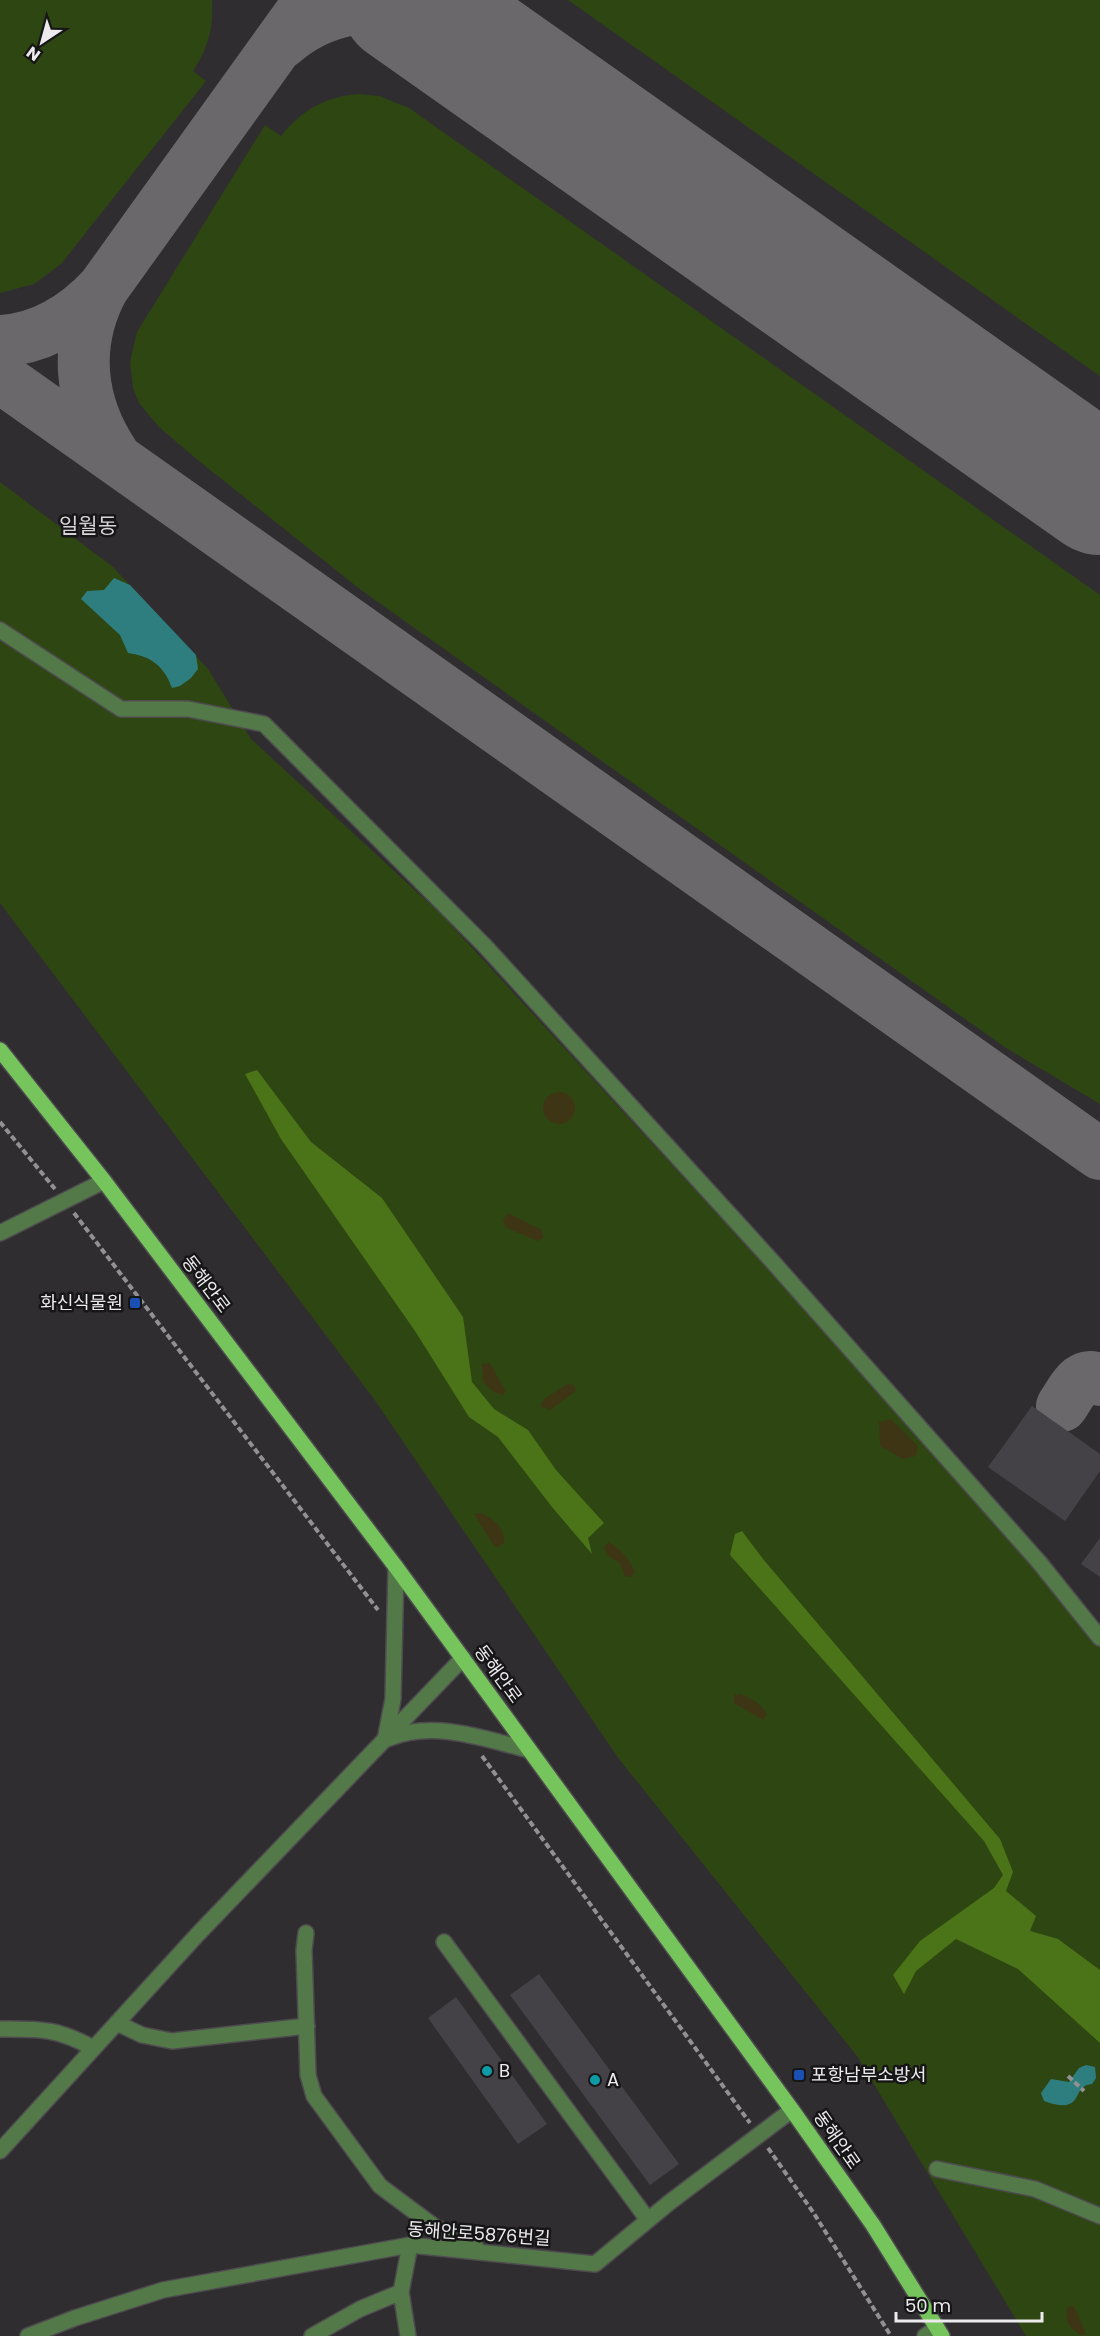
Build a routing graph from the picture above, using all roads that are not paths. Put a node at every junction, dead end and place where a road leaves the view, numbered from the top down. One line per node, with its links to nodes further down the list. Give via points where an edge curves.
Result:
1 (0, 630): 6 (street, via 121,709 188,708 264,724 485,946 1008,1527)
2 (0, 1050): 3 (main road, 동해안로)
3 (104, 1182): 4 (street); 5 (main road, 동해안로)
4 (0, 1233)
5 (396, 1567): 7 (main road, 동해안로); 8 (street, via 393,1699)
6 (1100, 1638)
7 (463, 1658): 8 (street); 9 (main road, 동해안로)
8 (385, 1740): 9 (street, via 417,1730 446,1731); 12 (street)
9 (529, 1750): 16 (main road, 동해안로)
10 (306, 1933): 13 (street)
11 (444, 1942): 20 (street)
12 (117, 2023): 13 (street, via 142,2035 172,2041); 15 (street)
13 (307, 2026): 21 (street, via 308,2075 314,2096 380,2186)
14 (0, 2030): 15 (street, via 54,2030)
15 (93, 2048): 17 (street)
16 (792, 2110): 20 (street, 동해안로5876번길); 25 (main road, 동해안로, via 873,2225)
17 (0, 2151)
18 (937, 2169): 19 (street, via 1035,2189)
19 (1100, 2216)
20 (648, 2220): 23 (street, 동해안로5876번길, via 595,2264)
21 (435, 2227): 22 (street); 23 (street)
22 (415, 2245): 23 (street, 동해안로5876번길); 24 (street, via 406,2262); 26 (street, 동해안로5876번길, via 163,2290)
23 (495, 2252)
24 (401, 2292): 27 (street); 28 (street)
25 (935, 2333)
26 (28, 2336)
27 (312, 2336)
28 (408, 2336)

